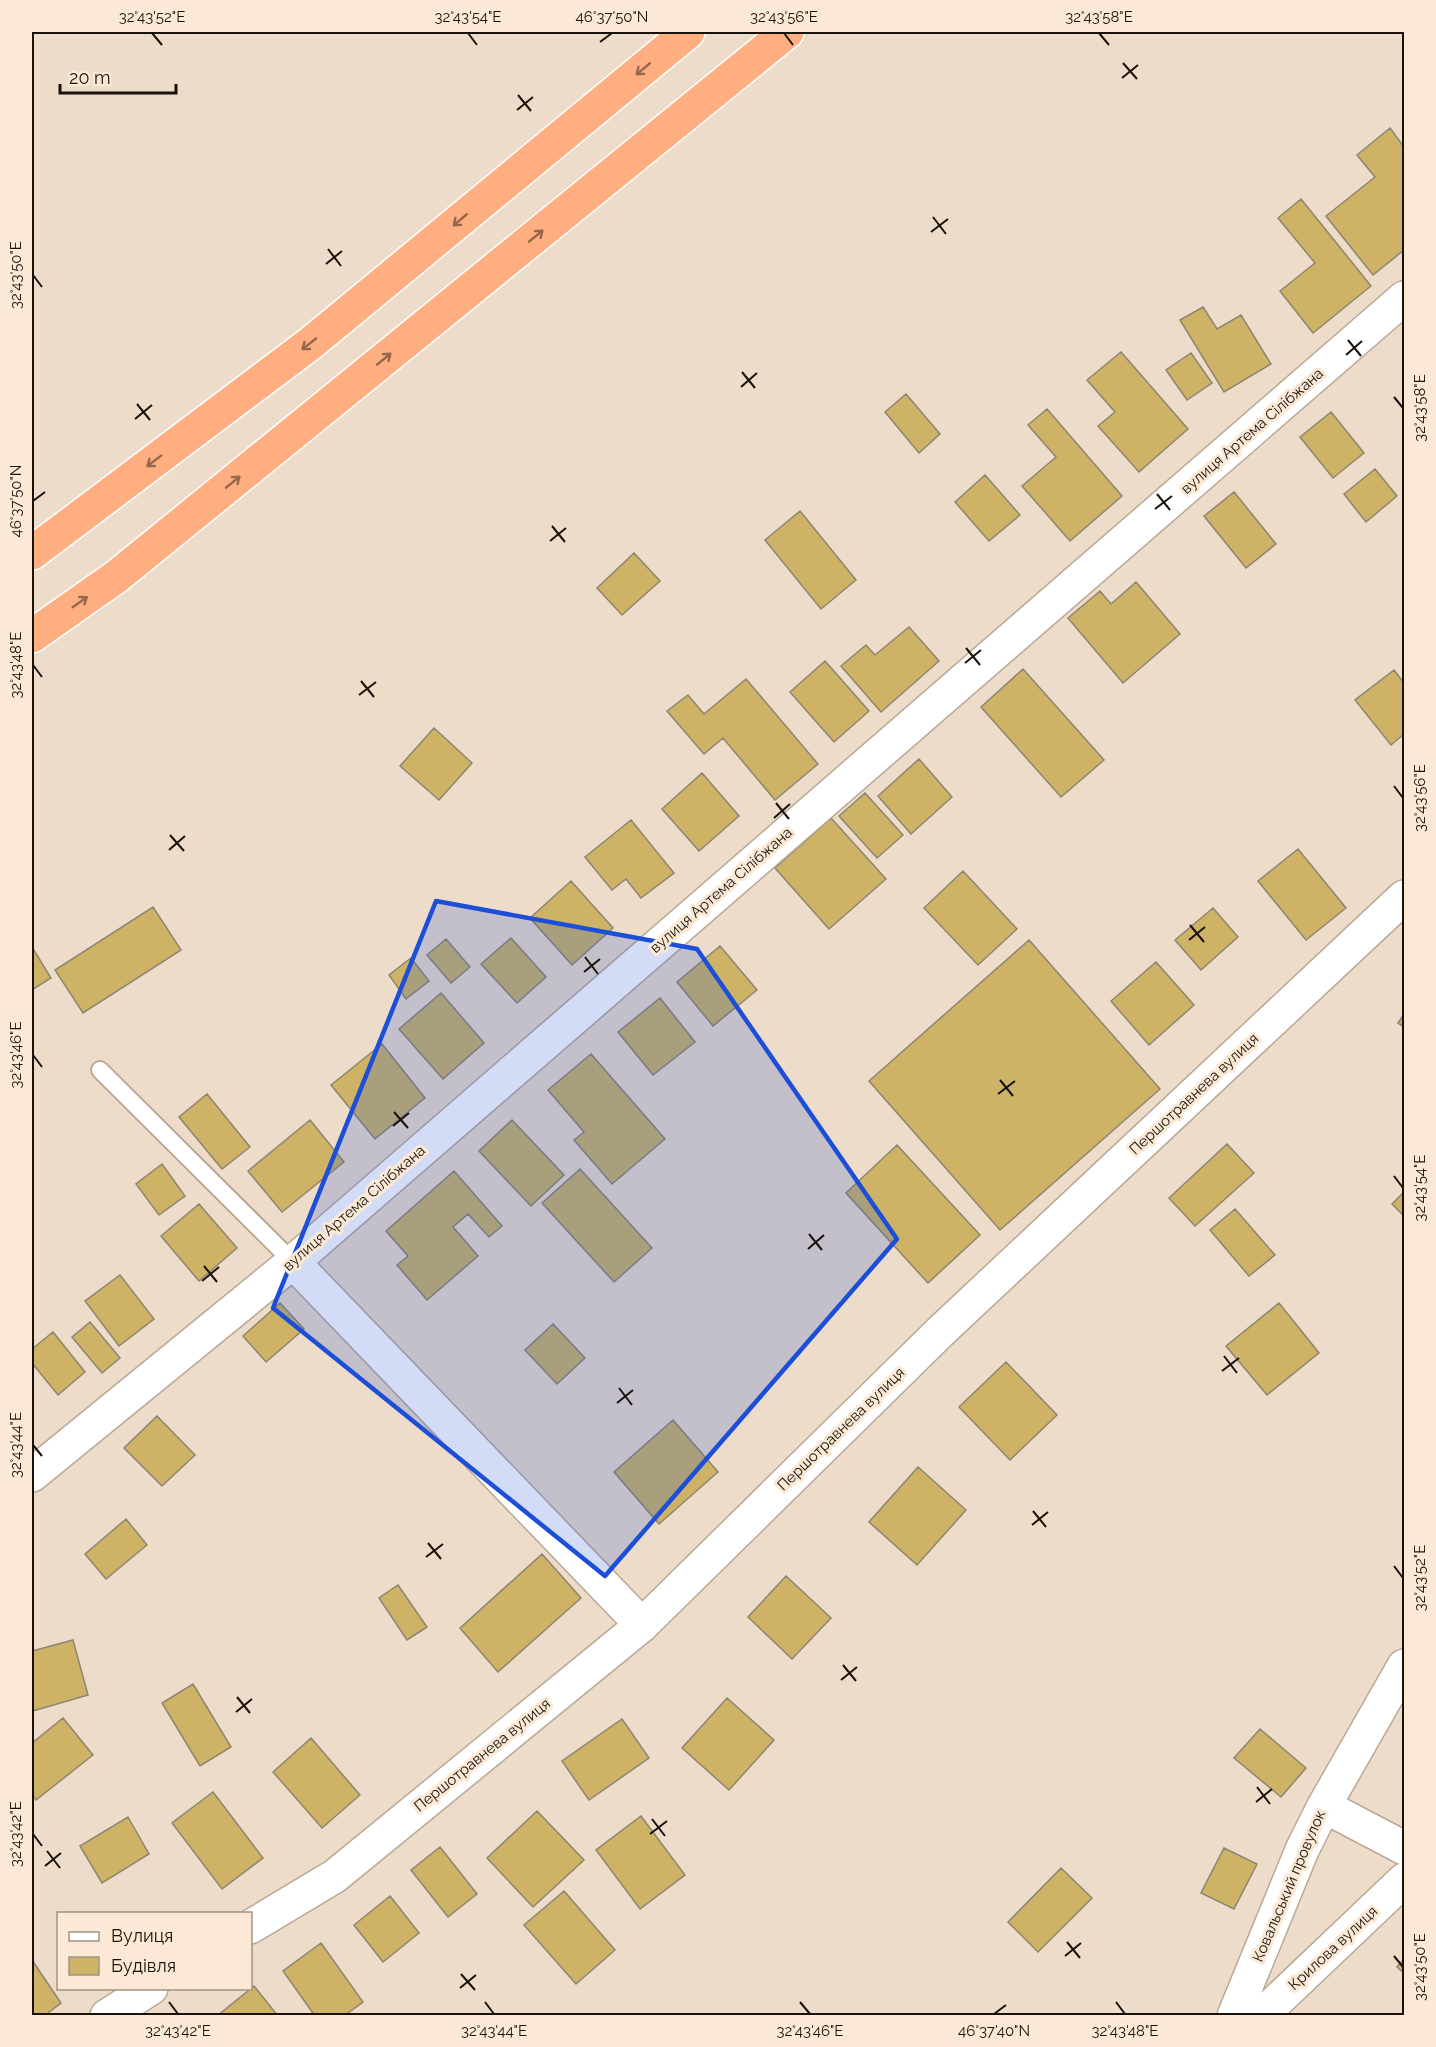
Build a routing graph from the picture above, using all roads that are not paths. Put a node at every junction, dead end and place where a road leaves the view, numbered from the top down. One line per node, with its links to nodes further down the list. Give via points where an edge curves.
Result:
1 (688, 32): 4 (highway, one-way to 4, via 311,343)
2 (787, 32): 5 (highway, one-way to 2, via 116,577)
3 (1404, 298): 8 (street, вулиця Артема Сілібжана)
4 (32, 554)
5 (32, 636)
6 (1404, 897): 10 (street, Першотравнева вулиця, via 940,1332)
7 (100, 1070): 8 (lane)
8 (293, 1262): 9 (street, вулиця Артема Сілібжана); 10 (street)
9 (32, 1475)
10 (642, 1624): 15 (street, Першотравнева вулиця, via 335,1876)
11 (1404, 1666): 12 (street, Ковальський провулок)
12 (1324, 1806): 13 (street); 18 (street, Ковальський провулок)
13 (1404, 1848)
14 (1404, 1880): 19 (street, Крилова вулиця)
15 (252, 1927)
16 (149, 1990): 17 (street)
17 (107, 2016)
18 (1234, 2016)
19 (1261, 2016)

